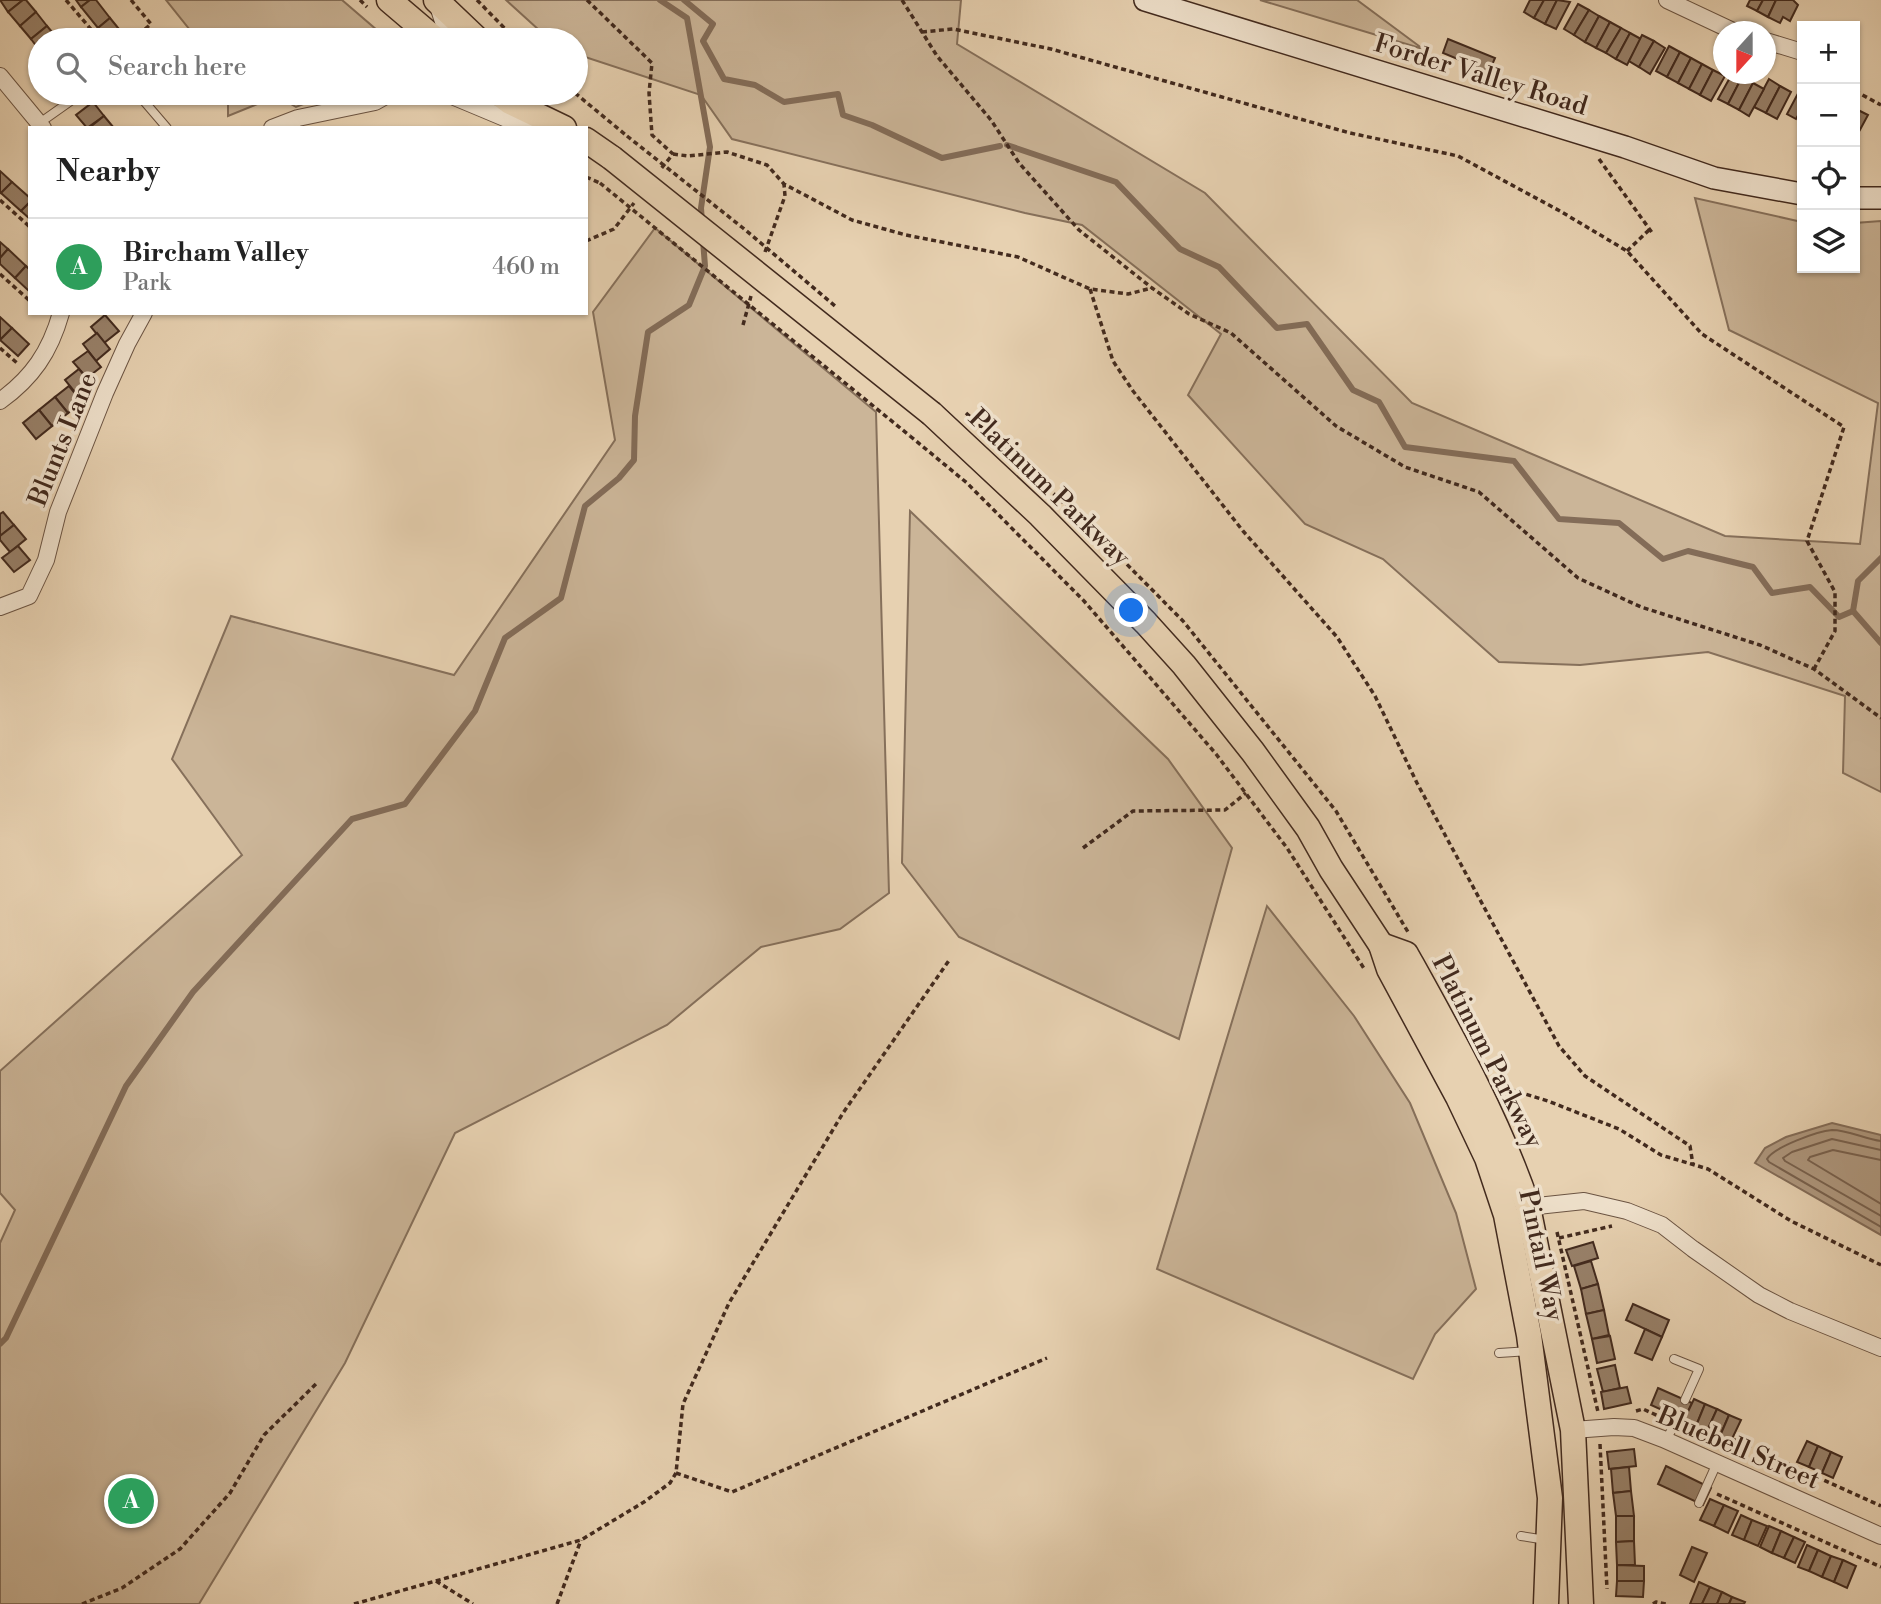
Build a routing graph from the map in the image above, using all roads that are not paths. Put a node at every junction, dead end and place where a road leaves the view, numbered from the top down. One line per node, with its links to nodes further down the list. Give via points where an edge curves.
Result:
1 (389, 0): 6 (main road)
2 (437, 0): 7 (street); 8 (main road)
3 (1145, 0): 27 (main road, Forder Valley Road, via 1579,132 1714,178)
4 (1667, 0): 5 (street)
5 (1713, 22)
6 (421, 28)
7 (434, 28)
8 (466, 28)
9 (1776, 44): 10 (street)
10 (1797, 50)
11 (0, 76): 20 (street)
12 (67, 105): 20 (lane)
13 (147, 105): 21 (lane)
14 (349, 105): 19 (street)
15 (365, 105): 19 (street)
16 (474, 105): 23 (street)
17 (516, 105): 24 (main road)
18 (546, 105): 25 (main road)
19 (344, 109): 22 (street)
20 (42, 125)
21 (165, 126)
22 (277, 126)
23 (539, 126)
24 (560, 126)
25 (569, 126)
26 (588, 141): 34 (main road, Platinum Parkway, bridge, via 932,414 1040,515 1184,665 1253,752 1308,828)
27 (1797, 193)
28 (1860, 198): 29 (main road)
29 (1881, 198)
30 (60, 315): 32 (street, via 31,375)
31 (143, 315): 33 (street, Blunts Lane, via 105,393 35,584 29,596)
32 (0, 401)
33 (0, 607)
34 (1381, 945): 35 (main road, Platinum Parkway, via 1406,954 1479,1092); 37 (main road, Pintail Way, via 1389,969 1487,1158 1506,1215)
35 (1528, 1207): 36 (street, via 1584,1201 1635,1214 1662,1225 1759,1295); 42 (main road, Pintail Way)
36 (1881, 1348)
37 (1531, 1351): 38 (lane); 48 (main road, Pintail Way, via 1550,1498)
38 (1499, 1353)
39 (1674, 1359): 40 (lane, via 1699,1369)
40 (1685, 1400)
41 (1678, 1418): 43 (lane)
42 (1573, 1430): 43 (street, Bluebell Street, via 1634,1429); 50 (main road, Pintail Way)
43 (1666, 1440): 44 (street, Bluebell Street)
44 (1719, 1464): 45 (lane); 47 (street, Bluebell Street)
45 (1699, 1503)
46 (1521, 1536): 48 (lane)
47 (1881, 1536)
48 (1548, 1540): 49 (main road, Pintail Way)
49 (1546, 1604)
50 (1581, 1604)

